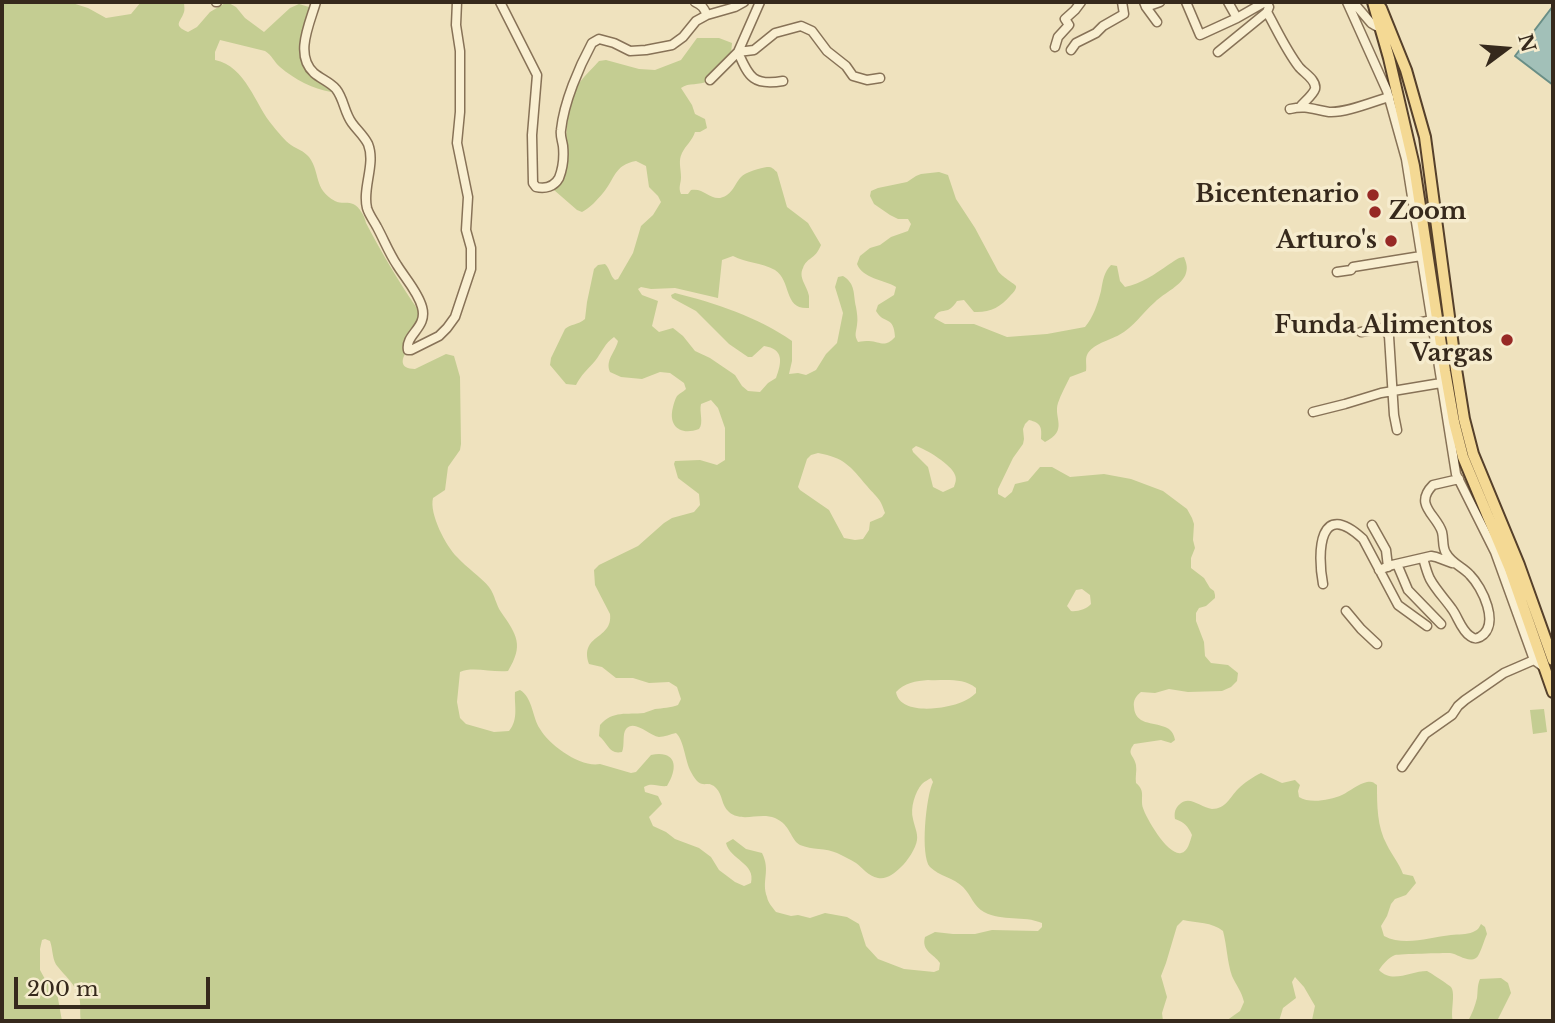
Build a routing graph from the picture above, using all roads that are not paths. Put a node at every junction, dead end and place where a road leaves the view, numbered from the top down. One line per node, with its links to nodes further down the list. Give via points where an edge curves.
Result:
1 (316, 2): 2 (street, via 305,55 313,72 338,92 349,120 370,150 367,208 423,310 407,346 411,351 439,336 451,323 471,269 468,197 457,143)
2 (458, 2)
3 (500, 2): 20 (street, via 537,75 533,183 543,189 558,180 567,104 592,43 599,38 630,51 672,45)
4 (695, 2): 20 (street)
5 (744, 2): 20 (street)
6 (760, 2): 27 (street)
7 (1071, 2): 17 (street)
8 (1122, 2): 26 (street, via 1124,14)
9 (1160, 2): 18 (street)
10 (1186, 2): 21 (street, via 1200,35)
11 (1228, 2): 21 (street)
12 (1265, 2): 19 (street); 21 (street)
13 (1350, 2): 23 (street); 32 (street)
14 (1367, 2): 23 (street)
15 (1373, 2): 24 (main road)
16 (1382, 2): 55 (main road, via 1425,137 1464,419 1473,454 1519,565)
17 (1081, 3): 25 (street, via 1065,19 1069,25)
18 (1145, 4): 22 (street)
19 (1267, 12): 28 (street); 32 (street, via 1299,68 1315,86 1295,108 1340,111)
20 (707, 15)
21 (1237, 18)
22 (1157, 22)
23 (1376, 26): 24 (street)
24 (1384, 39): 55 (main road, via 1414,166 1447,384 1463,457)
25 (1055, 47)
26 (1071, 50)
27 (738, 52): 29 (street, via 754,50 775,33 801,26 812,31 853,76); 30 (street); 31 (street, via 753,79)
28 (1218, 52)
29 (880, 78)
30 (710, 80)
31 (783, 81)
32 (1389, 97): 33 (street, via 1406,159)
33 (1421, 256): 34 (street); 35 (street)
34 (1337, 272)
35 (1432, 320): 36 (street); 38 (street)
36 (1403, 326)
37 (1361, 332): 39 (street, via 1387,331)
38 (1441, 383): 39 (street); 42 (street)
39 (1393, 391): 40 (street); 41 (street)
40 (1313, 412)
41 (1397, 430)
42 (1459, 479): 44 (street, via 1429,488 1426,507); 54 (street, via 1495,552)
43 (1371, 525): 46 (street)
44 (1442, 541): 45 (street, via 1438,551); 47 (street, via 1447,555)
45 (1427, 557): 46 (street); 47 (street); 47 (street, via 1429,577 1465,631 1476,639 1485,632 1489,611 1478,586)
46 (1392, 565): 48 (street); 51 (street, via 1408,590)
47 (1461, 568)
48 (1379, 570): 49 (street, via 1363,539 1346,527 1332,526 1326,529 1319,552); 52 (street, via 1398,605)
49 (1323, 584)
50 (1346, 611): 53 (street)
51 (1441, 624)
52 (1427, 626)
53 (1377, 644)
54 (1534, 660): 55 (street); 57 (street, via 1504,673 1465,700 1426,734)
55 (1549, 664): 56 (main road)
56 (1553, 692)
57 (1402, 767)

